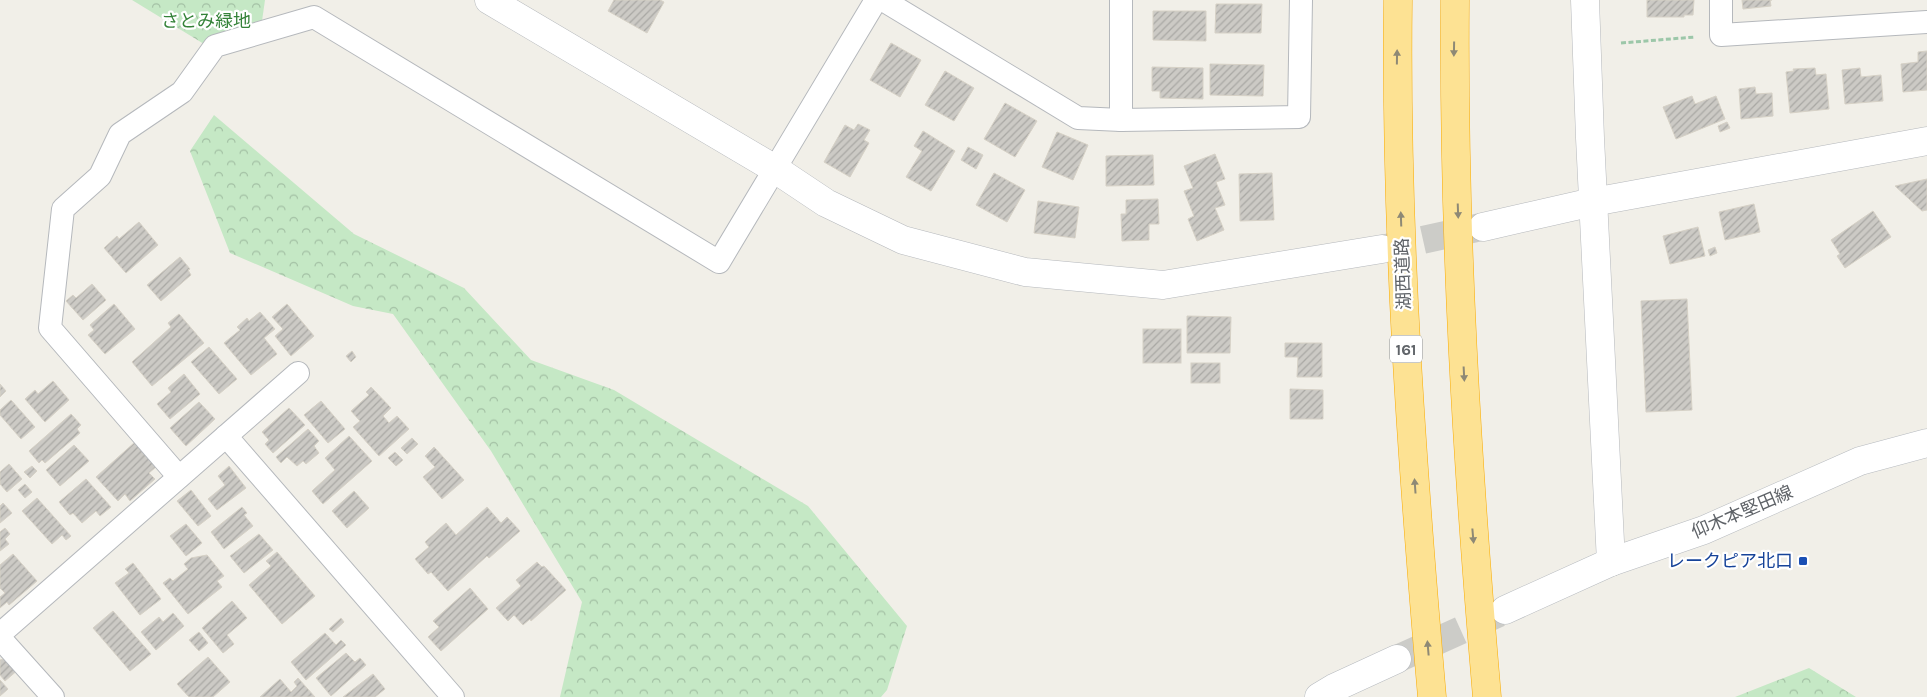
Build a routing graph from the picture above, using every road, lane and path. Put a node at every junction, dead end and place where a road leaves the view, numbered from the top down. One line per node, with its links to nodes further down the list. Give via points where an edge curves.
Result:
1 (489, 0): 15 (street)
2 (876, 0): 15 (street)
3 (883, 0): 13 (street, via 1078,118)
4 (1121, 0): 13 (street)
5 (1301, 0): 13 (street, via 1299,117)
6 (1398, 0): 31 (highway, 湖西道路 / 161, one-way to 6, via 1405,329 1397,92)
7 (1455, 0): 32 (highway, one-way to 32, via 1454,91 1461,327)
8 (1585, 0): 16 (street)
9 (1721, 0): 11 (street)
10 (1927, 22): 11 (street)
11 (1721, 35): 12 (path)
12 (1621, 43)
13 (1121, 120)
14 (1927, 141): 16 (street)
15 (775, 169): 18 (street, via 826,203 903,240 1025,272 1163,285); 22 (street, via 719,262 314,17 215,46 182,92 120,134 100,176 63,209 50,328)
16 (1593, 202): 17 (street); 23 (street)
17 (1483, 227)
18 (1382, 248)
19 (298, 373): 20 (street)
20 (226, 436): 22 (street); 29 (street)
21 (1927, 443): 23 (street, 仰木本堅田線, via 1860,461 1704,530)
22 (179, 477): 25 (street)
23 (1611, 562): 24 (street, 仰木本堅田線)
24 (1505, 610)
25 (0, 634)
26 (0, 638): 28 (street)
27 (1397, 659): 30 (street)
28 (53, 697)
29 (453, 697)
30 (1319, 697)
31 (1432, 697)
32 (1487, 697)

